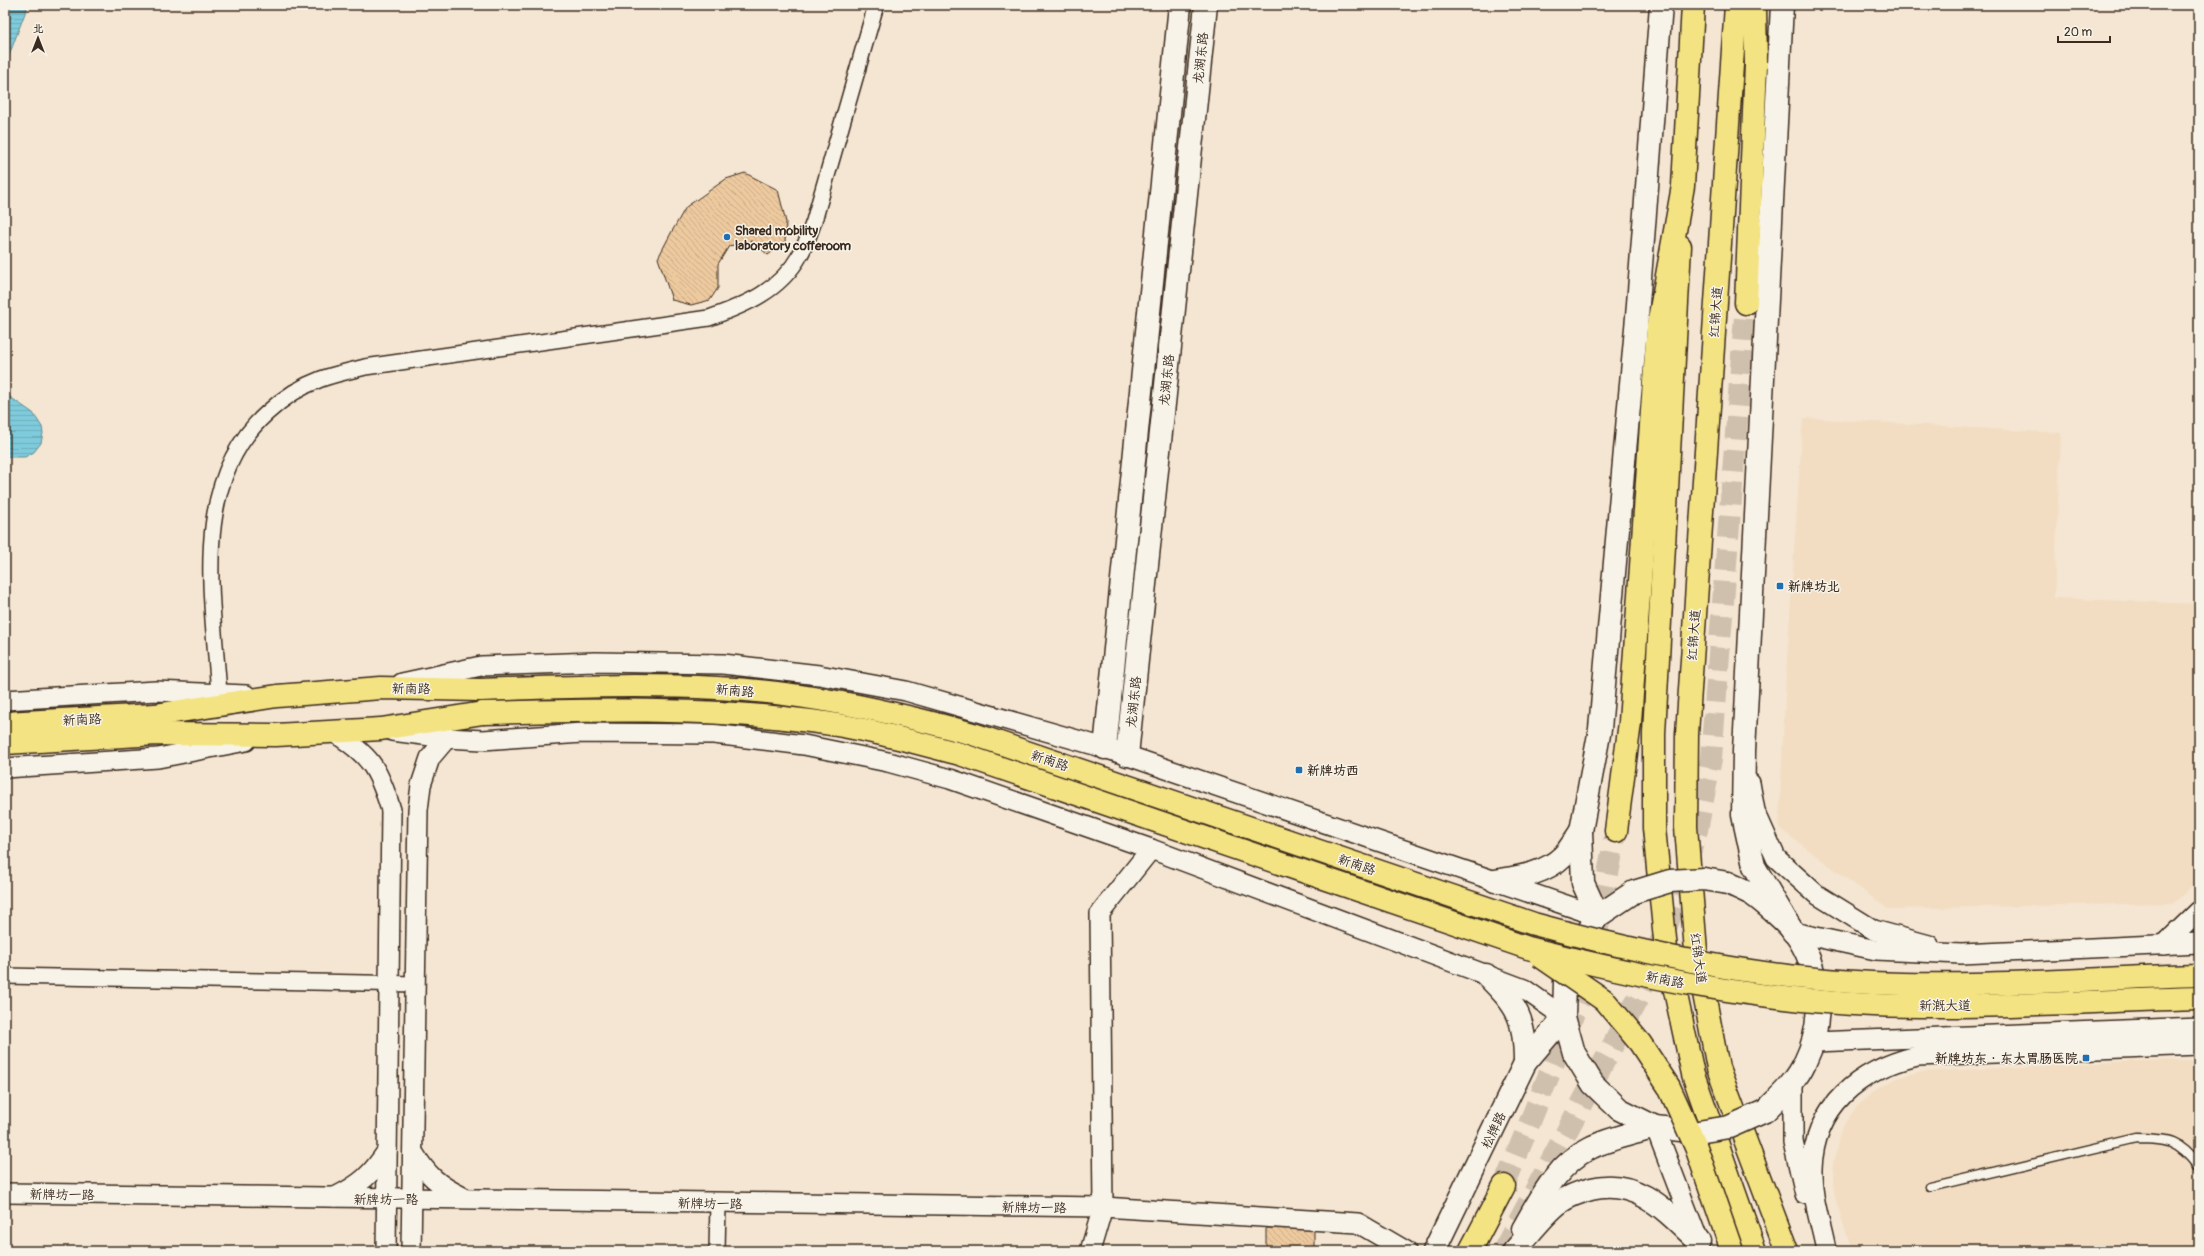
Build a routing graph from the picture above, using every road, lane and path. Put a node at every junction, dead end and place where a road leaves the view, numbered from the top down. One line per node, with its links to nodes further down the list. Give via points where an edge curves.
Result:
1 (876, 5): 12 (street, via 814,221 800,256 776,285 746,305 709,318 365,367 327,377 282,400 251,428 228,464 215,507 210,557)
2 (1180, 5): 22 (main road, 龙湖东路)
3 (1206, 5): 24 (main road, 龙湖东路)
4 (1661, 5): 26 (main road, via 1637,317 1600,729)
5 (1693, 5): 9 (main road)
6 (1736, 5): 79 (main road, 红锦大道, via 1687,734 1686,827 1696,951 1718,1068)
7 (1755, 5): 10 (main road, via 1756,64)
8 (1782, 5): 23 (main road)
9 (1683, 186): 27 (main road, via 1658,326 1630,722); 78 (main road, via 1654,734 1654,828 1666,949 1693,1074)
10 (1746, 303)
11 (382, 688): 13 (main road, 新南路); 22 (street, 新南路, via 482,666 595,662 723,664 819,675 906,691); 37 (main road, 新南路, bridge, via 718,688 817,698 901,714 973,734 1534,924 1619,947)
12 (219, 694): 13 (street, 新南路); 14 (street, 新南路, via 156,691)
13 (277, 696): 16 (main road, 新南路)
14 (5, 700)
15 (5, 723): 16 (main road, 新南路)
16 (156, 725): 19 (main road, 新南路); 21 (main road, 新南路)
17 (381, 729): 18 (main road, 新南路); 20 (street, 新南路); 35 (main road, 新南路, bridge, via 484,713 594,710 717,712 811,721 894,736 960,754)
18 (332, 731): 19 (main road, 新南路); 41 (street, via 354,744 372,762 383,784 391,810)
19 (276, 735): 25 (street, 新南路, via 158,758)
20 (447, 738): 28 (street, 新南路, via 483,740 582,733 714,734 804,745 888,762 950,779); 42 (street, via 430,758 420,791)
21 (5, 743)
22 (1105, 748): 24 (street, 新南路)
23 (1744, 751): 32 (main road, via 1743,815 1754,866); 36 (street, via 1754,811 1776,858 1816,894 1874,930)
24 (1127, 755): 29 (street, 新南路)
25 (5, 768)
26 (1581, 831): 29 (main road, via 1564,855 1548,868); 31 (main road, via 1583,883)
27 (1616, 831)
28 (1151, 849): 39 (street, 新南路); 65 (street, via 1100,914)
29 (1495, 881): 31 (street, 新南路)
30 (2199, 911): 34 (street)
31 (1598, 916): 32 (main road, bridge, via 1634,892 1670,881 1704,879 1728,883 1753,895); 45 (main road, via 1574,952 1565,981)
32 (1793, 932): 36 (street, via 1876,950); 48 (main road, via 1812,966 1819,1003)
33 (2199, 944): 34 (street)
34 (2164, 945): 36 (street)
35 (1528, 948): 43 (main road, 新南路, bridge, via 1614,970); 77 (main road, bridge, via 1604,1000 1640,1043 1669,1087 1696,1147)
36 (1961, 954)
37 (1696, 963): 38 (main road, 新溉大道, bridge, via 1786,976 1873,983 1976,983)
38 (2199, 974)
39 (1486, 975): 45 (street, 新南路, via 1524,989); 51 (main road, via 1510,999 1520,1017 1525,1038)
40 (5, 976): 41 (street)
41 (388, 983): 42 (street); 54 (street)
42 (416, 984): 55 (street)
43 (1693, 985): 44 (main road, 新溉大道, bridge, via 1787,998 1873,1005 1974,1005)
44 (2199, 998)
45 (1564, 1017): 51 (main road, 松牌路); 53 (main road, via 1574,1053 1593,1084 1619,1109)
46 (2199, 1027): 47 (street)
47 (1884, 1039): 48 (street); 50 (street)
48 (1814, 1042): 52 (main road)
49 (2199, 1045): 50 (street)
50 (1971, 1054): 67 (street, via 1917,1056 1896,1061 1857,1083 1840,1097 1827,1113 1814,1148 1812,1170)
51 (1525, 1063): 73 (main road, 松牌路)
52 (1793, 1082): 53 (main road, bridge, via 1765,1111 1729,1127 1698,1132); 67 (street, via 1793,1142 1804,1191)
53 (1654, 1127): 66 (street); 75 (main road, via 1590,1148 1566,1165 1545,1191)
54 (386, 1151): 60 (street, via 374,1172 358,1185); 61 (street)
55 (412, 1152): 62 (street); 63 (street, via 425,1172 442,1187)
56 (2199, 1166): 58 (lane, via 2189,1151 2165,1138 2137,1138)
57 (1504, 1186): 74 (main road)
58 (1930, 1187)
59 (5, 1193): 60 (street, 新牌坊一路)
60 (333, 1198): 61 (street, 新牌坊一路)
61 (386, 1199): 62 (street, 新牌坊一路); 68 (street)
62 (412, 1199): 63 (street, 新牌坊一路); 69 (street)
63 (468, 1199): 64 (street, 新牌坊一路)
64 (718, 1203): 65 (street, 新牌坊一路); 70 (street)
65 (1103, 1207): 71 (street); 72 (street, 新牌坊一路, via 1358,1223)
66 (1701, 1247): 76 (main road, via 1656,1202 1643,1194 1620,1187 1600,1187 1578,1193 1560,1202)
67 (1826, 1250)
68 (386, 1251)
69 (410, 1251)
70 (717, 1251)
71 (1090, 1251)
72 (1406, 1251)
73 (1434, 1251)
74 (1470, 1251)
75 (1511, 1251)
76 (1514, 1251)
77 (1732, 1251)
78 (1755, 1251)
79 (1787, 1251)

